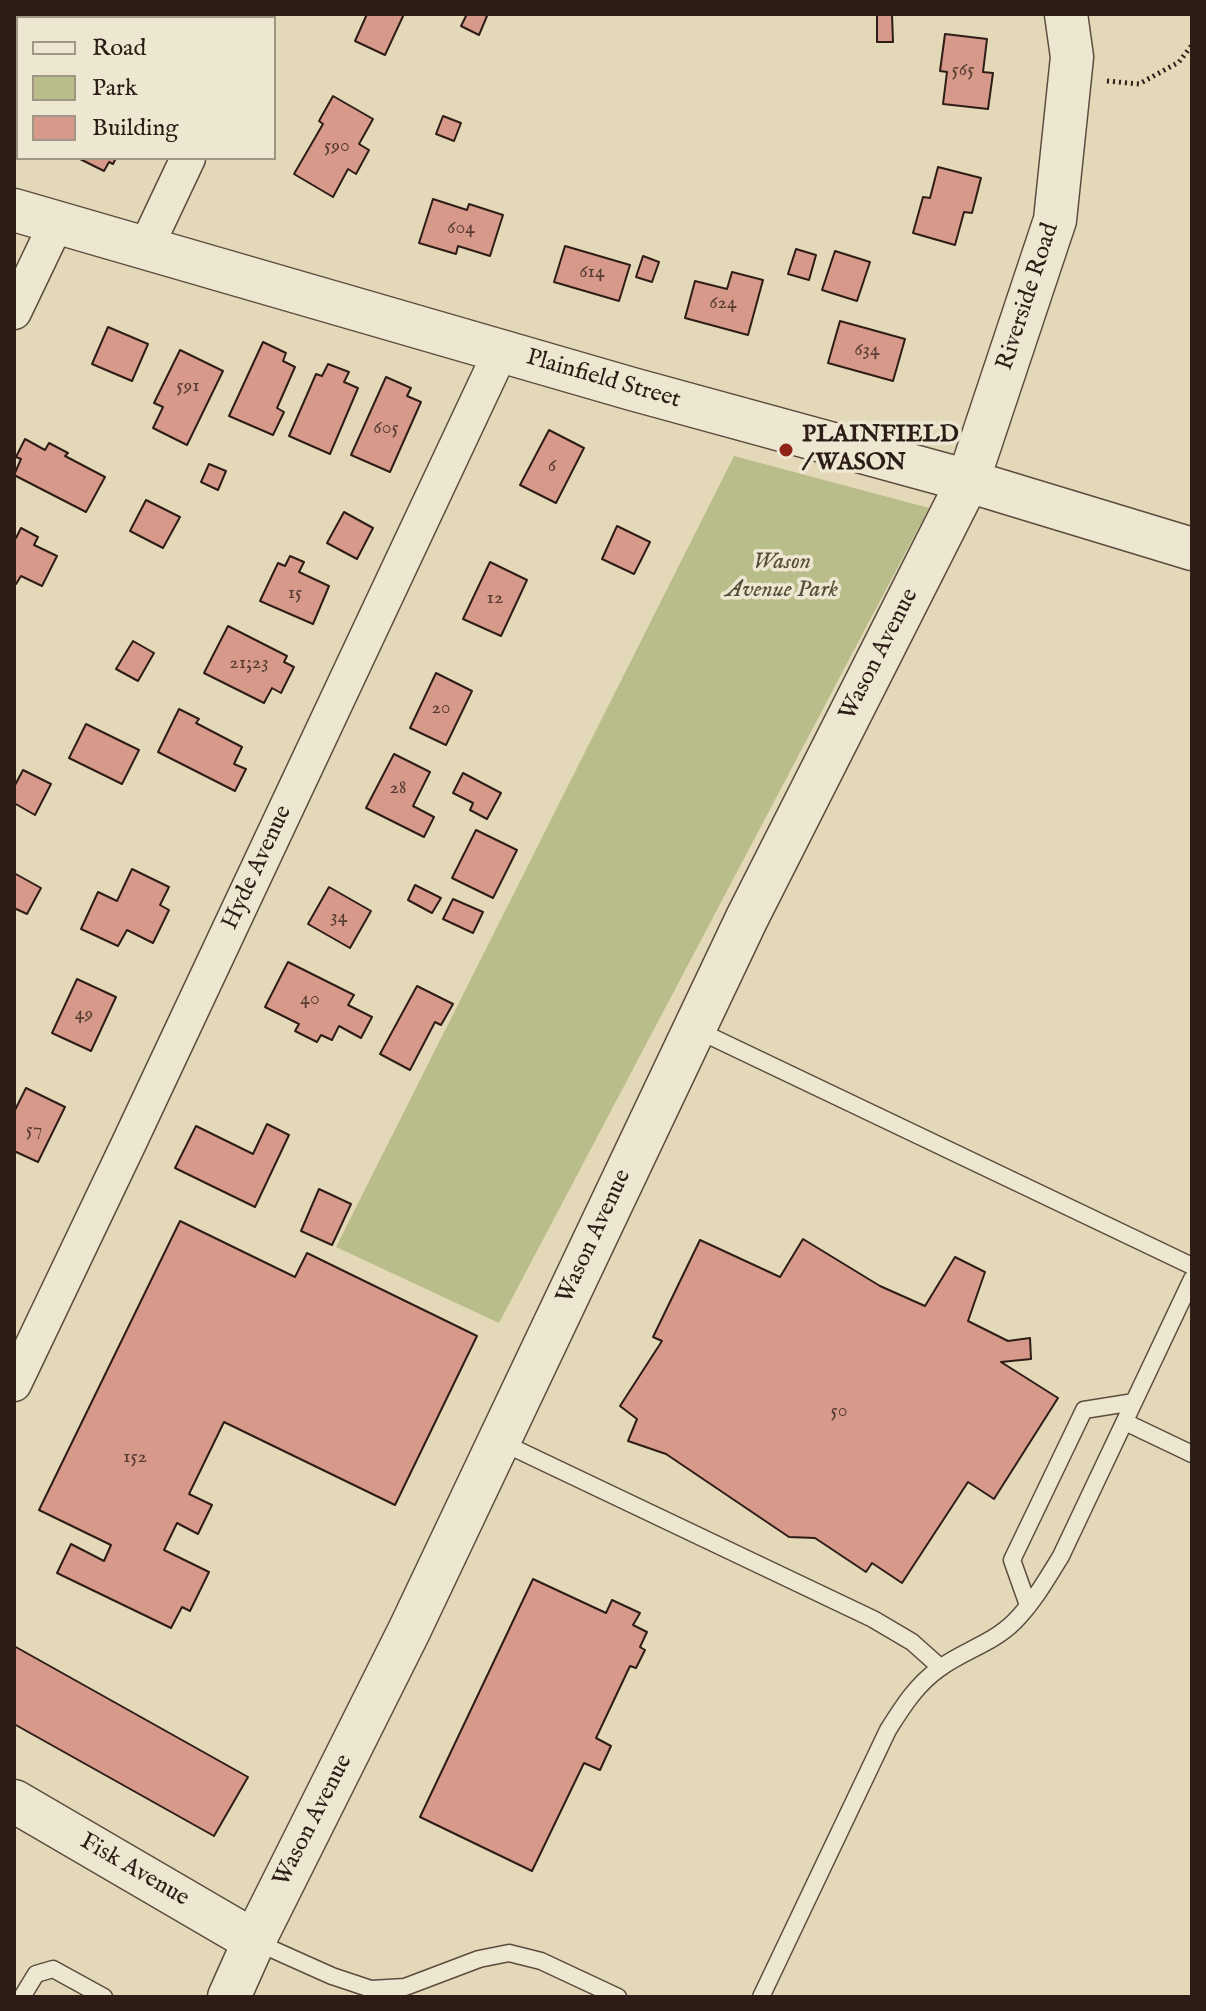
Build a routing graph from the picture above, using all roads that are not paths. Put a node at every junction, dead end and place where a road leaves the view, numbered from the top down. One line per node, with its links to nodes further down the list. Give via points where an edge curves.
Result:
1 (1066, 14): 8 (street, Riverside Road, via 1072,57 1055,220)
2 (187, 160): 5 (street)
3 (14, 210): 4 (street, Plainfield Street)
4 (57, 222): 5 (street, Plainfield Street); 6 (street)
5 (146, 247): 7 (street, Plainfield Street)
6 (14, 312)
7 (501, 351): 8 (street, Plainfield Street); 13 (street, Hyde Avenue)
8 (968, 481): 9 (street, Plainfield Street); 10 (street, Wason Avenue)
9 (1192, 549)
10 (694, 1028): 11 (lane); 16 (street, Wason Avenue)
11 (1192, 1266)
12 (1192, 1279): 14 (lane)
13 (14, 1384)
14 (1134, 1402): 15 (lane); 18 (lane, via 1084,1410 1012,1560)
15 (1125, 1422): 17 (lane); 18 (lane, via 1061,1556)
16 (499, 1441): 19 (lane, via 873,1619 912,1642); 21 (street, Wason Avenue)
17 (1192, 1454)
18 (1028, 1605): 19 (lane, via 982,1645)
19 (940, 1667): 26 (lane, via 911,1693 888,1730)
20 (17, 1810): 21 (street, Fisk Avenue)
21 (254, 1941): 24 (street, Wason Avenue); 25 (lane, via 371,1989 405,1987 509,1953 541,1961)
22 (22, 1997): 23 (lane, via 36,1974 53,1969)
23 (104, 1997)
24 (229, 1997)
25 (618, 1997)
26 (761, 1997)

